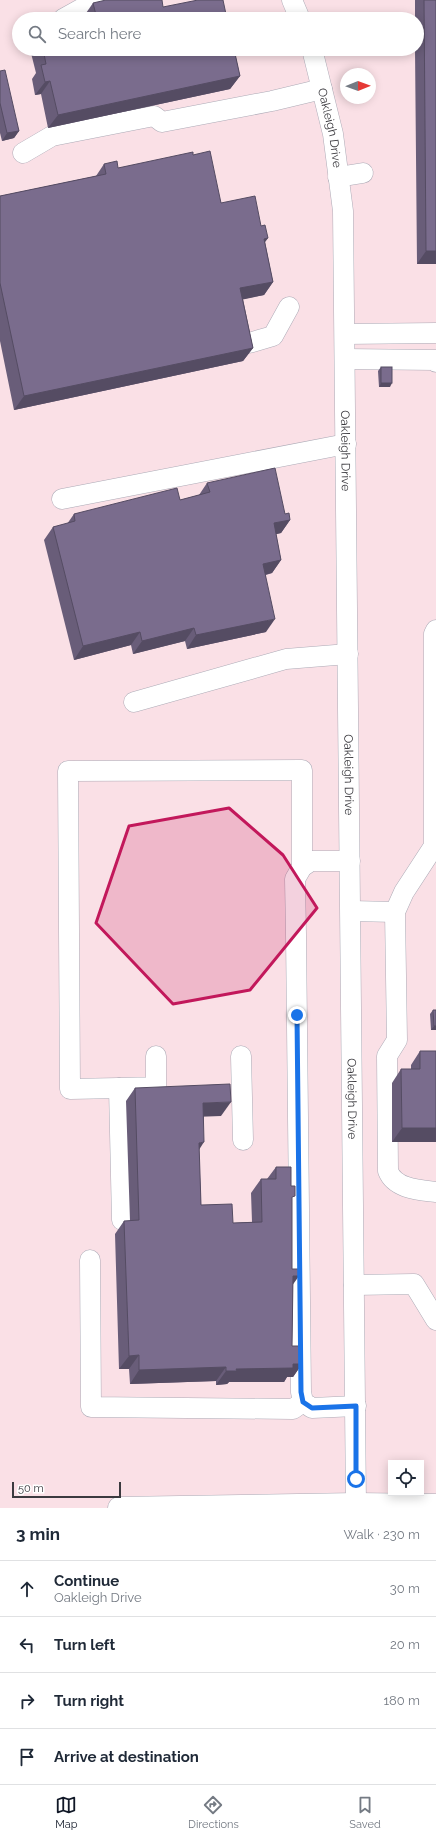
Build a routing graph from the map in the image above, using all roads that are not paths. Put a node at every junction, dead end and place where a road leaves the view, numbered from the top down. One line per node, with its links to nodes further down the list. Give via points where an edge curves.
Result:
1 (97, 0): 3 (street)
2 (292, 0): 4 (street)
3 (76, 12)
4 (297, 12)
5 (314, 56): 6 (street, Oakleigh Drive)
6 (322, 89): 7 (street, via 162,122 154,116 52,136); 9 (street, Oakleigh Drive, via 333,134)
7 (23, 153)
8 (363, 173): 9 (street)
9 (338, 177): 12 (street, Oakleigh Drive, via 343,211)
10 (289, 307): 13 (street, via 273,336)
11 (436, 333): 12 (street)
12 (345, 334): 14 (street, Oakleigh Drive)
13 (249, 343)
14 (345, 359): 15 (street); 16 (street, Oakleigh Drive)
15 (436, 360)
16 (346, 444): 17 (street); 19 (street, Oakleigh Drive)
17 (62, 499)
18 (436, 630): 24 (street, via 434,846 404,892)
19 (348, 654): 20 (street, via 286,659); 21 (street, Oakleigh Drive)
20 (134, 702)
21 (350, 860): 22 (street, via 311,861); 23 (street, Oakleigh Drive)
22 (302, 868): 27 (street, via 302,770 68,771 70,1089); 34 (street, via 295,879)
23 (350, 911): 24 (street); 32 (street, Oakleigh Drive)
24 (395, 912): 29 (street, via 397,1040 388,1056 388,1171 391,1179 399,1183 413,1189)
25 (156, 1056): 27 (street, via 156,1087)
26 (241, 1056): 28 (street)
27 (118, 1088): 30 (street)
28 (243, 1140)
29 (436, 1192)
30 (122, 1220)
31 (90, 1260): 34 (street, via 91,1408 293,1409)
32 (354, 1285): 33 (street, via 414,1284); 35 (street, Oakleigh Drive)
33 (436, 1320)
34 (303, 1402): 35 (street, via 312,1408)
35 (356, 1406): 36 (street, Oakleigh Drive)
36 (356, 1504): 37 (main road); 39 (main road)
37 (427, 1506)
38 (119, 1508): 39 (main road)
39 (165, 1508)

